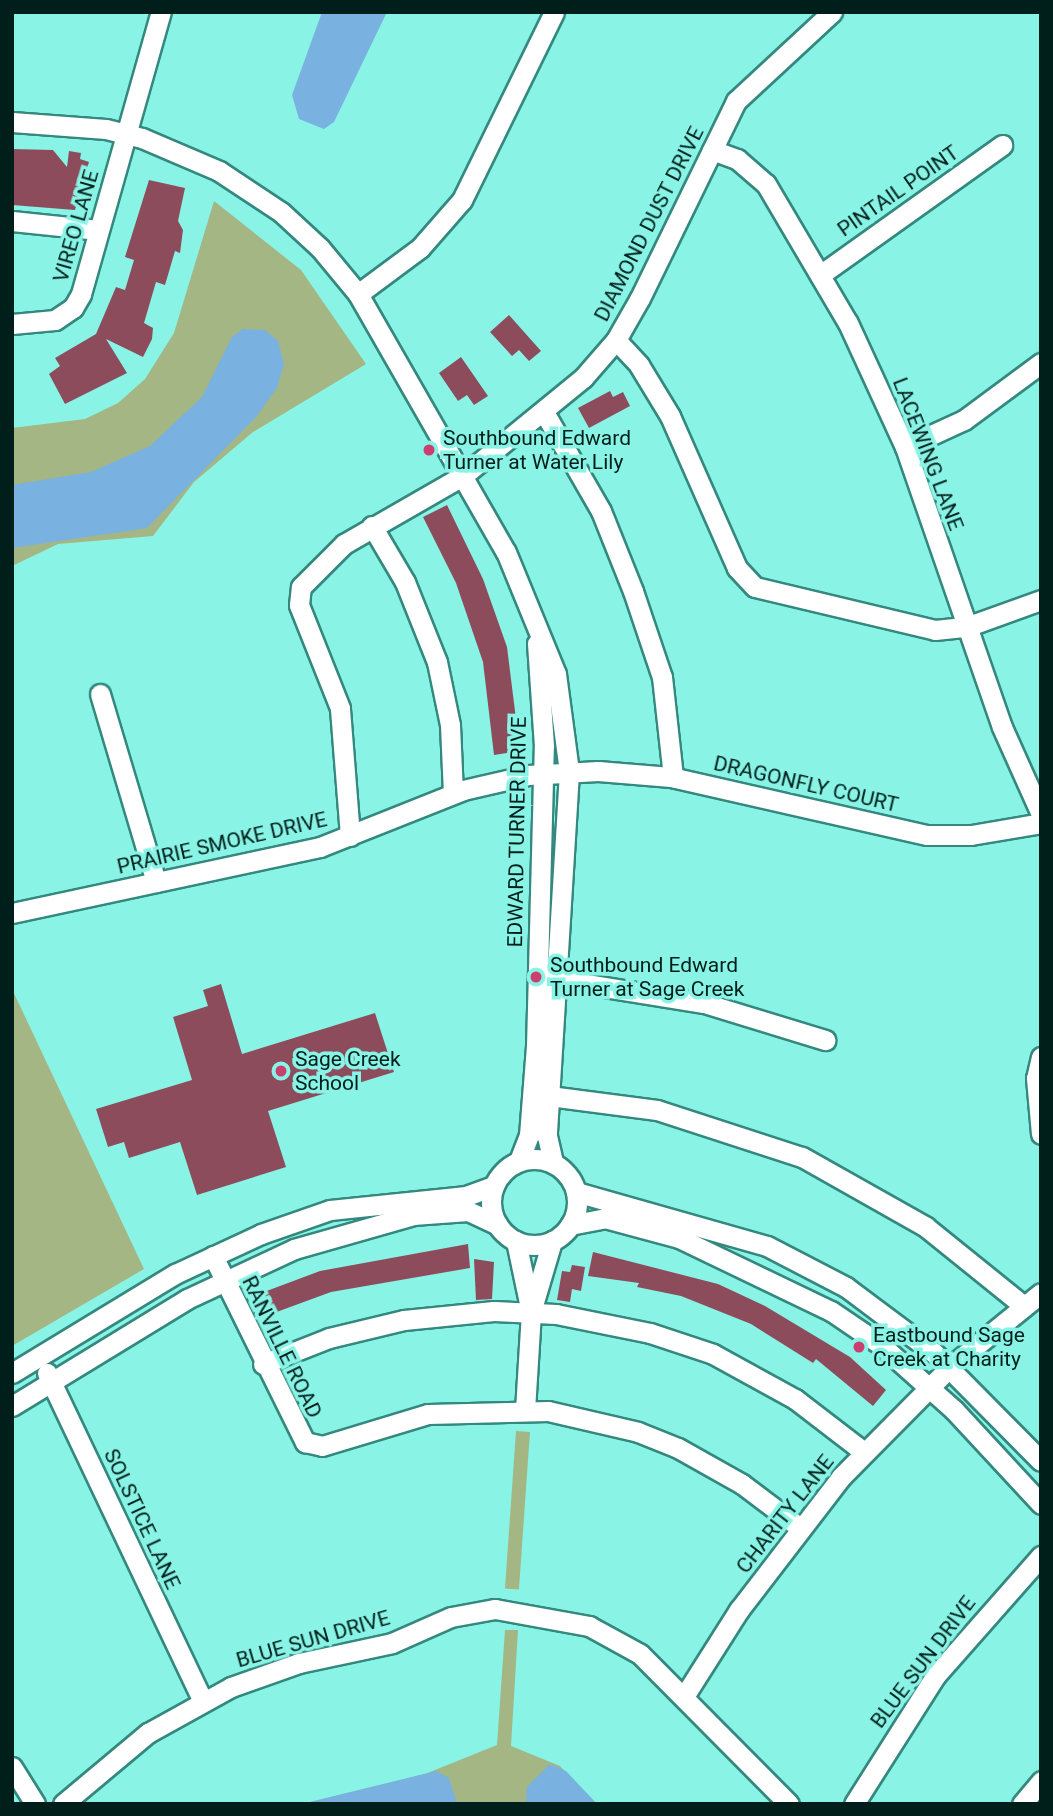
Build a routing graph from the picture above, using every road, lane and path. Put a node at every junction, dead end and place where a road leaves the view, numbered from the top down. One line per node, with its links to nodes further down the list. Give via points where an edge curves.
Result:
1 (161, 12): 5 (street, VIREO LANE)
2 (554, 12): 11 (street, via 462,200 420,248)
3 (832, 12): 7 (street, DIAMOND DUST DRIVE, via 754,80)
4 (12, 122): 5 (street, EDWARD TURNER DRIVE)
5 (127, 134): 9 (street, VIREO LANE); 11 (street, EDWARD TURNER DRIVE, via 219,171 250,191 320,248)
6 (1002, 145): 10 (street, PINTAIL POINT)
7 (712, 150): 10 (street, LACEWING LANE, via 737,159 766,184); 13 (street, DIAMOND DUST DRIVE)
8 (12, 221): 9 (street)
9 (99, 230): 12 (street, VIREO LANE, via 73,308 55,320)
10 (820, 275): 16 (street, LACEWING LANE)
11 (358, 295): 17 (street, EDWARD TURNER DRIVE)
12 (12, 324)
13 (617, 340): 15 (street, DIAMOND DUST DRIVE); 20 (street, via 639,365 670,416 744,580 911,626)
14 (1041, 363): 16 (street, via 964,420)
15 (544, 412): 17 (street, DIAMOND DUST DRIVE); 23 (street, via 601,510 633,591 662,677)
16 (905, 447): 20 (street, LACEWING LANE)
17 (464, 475): 18 (street, DIAMOND DUST DRIVE); 22 (street, EDWARD TURNER DRIVE, via 506,552 556,674)
18 (372, 526): 24 (street, via 416,605 437,662 450,725); 27 (street, DIAMOND DUST DRIVE, via 311,573 299,605 340,708)
19 (1041, 600): 20 (street)
20 (966, 627): 25 (street, LACEWING LANE)
21 (100, 694): 28 (street)
22 (558, 773): 23 (street, DRAGONFLY COURT); 24 (street, PRAIRIE SMOKE DRIVE); 30 (street, EDWARD TURNER DRIVE); 33 (street, EDWARD TURNER DRIVE)
23 (673, 777): 26 (street, DRAGONFLY COURT, via 927,835 971,835)
24 (453, 793): 27 (street, PRAIRIE SMOKE DRIVE)
25 (1041, 814)
26 (1041, 823)
27 (350, 836): 28 (street, PRAIRIE SMOKE DRIVE, via 276,859)
28 (156, 882): 29 (street, PRAIRIE SMOKE DRIVE)
29 (12, 913)
30 (554, 979): 31 (street, via 704,1003); 33 (street, EDWARD TURNER DRIVE)
31 (825, 1040)
32 (1041, 1056): 34 (street, via 1035,1078)
33 (541, 1095): 35 (street, EDWARD TURNER DRIVE); 36 (street, EDWARD TURNER DRIVE); 46 (street, via 695,1120 802,1157 926,1227)
34 (1041, 1134)
35 (519, 1161): 36 (street); 37 (street)
36 (553, 1163): 38 (street)
37 (494, 1186): 39 (street, via 492,1210); 43 (street, via 466,1196 330,1210)
38 (576, 1192): 40 (street); 51 (street, via 767,1246 873,1304)
39 (498, 1224): 41 (street); 44 (street, via 468,1211 413,1215 295,1249)
40 (570, 1225): 42 (street); 51 (street, via 605,1218 632,1223 720,1255 831,1311)
41 (516, 1241): 42 (street); 47 (street, via 522,1292)
42 (552, 1241): 47 (street)
43 (213, 1256): 44 (street, RANVILLE ROAD); 48 (street)
44 (224, 1280): 49 (street, RANVILLE ROAD); 52 (street)
45 (1041, 1293): 46 (street, CHARITY LANE)
46 (1024, 1306): 51 (street, CHARITY LANE)
47 (531, 1312): 49 (street, via 404,1320 329,1338); 54 (street); 55 (street, via 606,1322 713,1354 795,1399)
48 (40, 1357): 50 (street); 52 (street, SOLSTICE LANE)
49 (263, 1364): 54 (street, RANVILLE ROAD, via 297,1434 313,1446 428,1414)
50 (12, 1373)
51 (940, 1377): 55 (street, CHARITY LANE); 56 (street); 57 (street)
52 (52, 1383): 53 (street); 61 (street, SOLSTICE LANE)
53 (12, 1406)
54 (525, 1410): 58 (street, RANVILLE ROAD, via 592,1419 668,1444 742,1484)
55 (864, 1452): 58 (street, CHARITY LANE)
56 (1041, 1461)
57 (1041, 1504)
58 (799, 1527): 60 (street, CHARITY LANE)
59 (1041, 1556): 67 (street, BLUE SUN DRIVE, via 936,1675)
60 (685, 1695): 61 (street, BLUE SUN DRIVE, via 640,1654 589,1626 495,1609 451,1617 373,1649 264,1673); 66 (street, BLUE SUN DRIVE)
61 (203, 1701): 65 (street, BLUE SUN DRIVE, via 148,1733)
62 (12, 1767): 64 (street)
63 (1041, 1781): 68 (street)
64 (35, 1804)
65 (63, 1804)
66 (789, 1804)
67 (854, 1804)
68 (1022, 1804)

